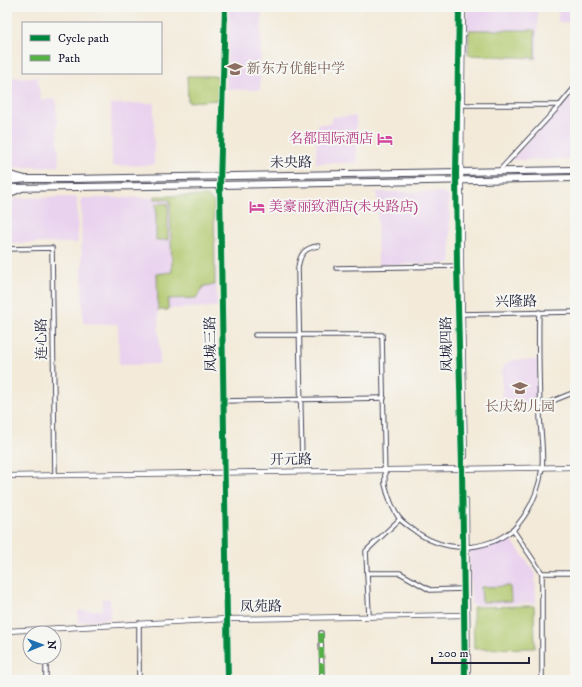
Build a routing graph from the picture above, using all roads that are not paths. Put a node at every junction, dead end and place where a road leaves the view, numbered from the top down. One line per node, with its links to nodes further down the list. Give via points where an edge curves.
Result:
1 (225, 7): 11 (street, 凤城三路)
2 (459, 7): 5 (street, 凤城四路)
3 (464, 7): 5 (street, 凤城四路)
4 (575, 87): 6 (street)
5 (460, 105): 6 (street); 9 (street, 凤城四路)
6 (560, 105): 8 (street)
7 (575, 170): 8 (main road, 未央路)
8 (498, 172): 9 (main road, 未央路)
9 (459, 173): 11 (main road, 未央路); 14 (street, 凤城四路)
10 (7, 174): 13 (main road)
11 (220, 177): 13 (main road, 未央路); 16 (street, 凤城三路)
12 (575, 178): 14 (main road, 未央路)
13 (28, 179): 15 (main road, 未央路)
14 (459, 180): 16 (main road, 未央路); 22 (street, 凤城四路)
15 (7, 181)
16 (220, 185): 18 (main road, 未央路); 32 (street, 凤城三路)
17 (7, 188): 18 (main road, 未央路)
18 (24, 188): 19 (main road)
19 (7, 194)
20 (318, 246): 28 (street, via 304,251 299,258)
21 (7, 249): 40 (street, 连心路, via 52,248)
22 (459, 265): 23 (street); 26 (street, 凤城四路)
23 (336, 268)
24 (539, 312): 25 (street, 兴隆路); 26 (street, 兴隆路); 33 (street)
25 (575, 312)
26 (460, 314): 37 (street, 凤城四路)
27 (255, 335): 28 (street)
28 (299, 336): 30 (street, via 382,335); 31 (street)
29 (575, 392): 33 (street)
30 (384, 398): 31 (street); 38 (street)
31 (300, 400): 32 (street); 34 (street)
32 (223, 401): 39 (street, 凤城三路)
33 (540, 406): 35 (street)
34 (302, 463)
35 (542, 467): 36 (street, 开元路); 37 (street, 开元路); 43 (street, via 532,502)
36 (575, 467)
37 (464, 468): 38 (street, 开元路); 44 (street, 凤城四路)
38 (384, 470): 39 (street, 开元路); 42 (street, via 388,496)
39 (225, 472): 40 (street, 开元路); 51 (street, 凤城三路)
40 (55, 475): 41 (street, 开元路)
41 (7, 476)
42 (400, 519): 44 (street, via 417,533 436,543); 46 (street, via 366,551)
43 (513, 530): 44 (street, via 493,542); 47 (street)
44 (464, 548): 48 (street, 凤城四路); 49 (street, 凤城四路)
45 (575, 572): 47 (street)
46 (367, 573): 48 (street, via 400,573 430,590); 50 (street)
47 (542, 573): 65 (street)
48 (463, 589): 49 (street, 凤城四路)
49 (466, 615): 50 (street, 凤苑路); 63 (street, 凤城四路); 64 (street, 凤城四路)
50 (369, 616): 51 (street, 凤苑路)
51 (227, 619): 52 (street, 凤苑路); 61 (street, 凤城三路)
52 (139, 623): 53 (street, 凤苑路); 60 (street)
53 (62, 630)
54 (7, 631): 55 (street, 凤苑路)
55 (22, 631)
56 (321, 633): 62 (street)
57 (46, 665): 59 (street)
58 (575, 676): 66 (street)
59 (46, 680)
60 (139, 680)
61 (228, 680)
62 (322, 680)
63 (465, 680)
64 (468, 680)
65 (542, 680)
66 (570, 680)

